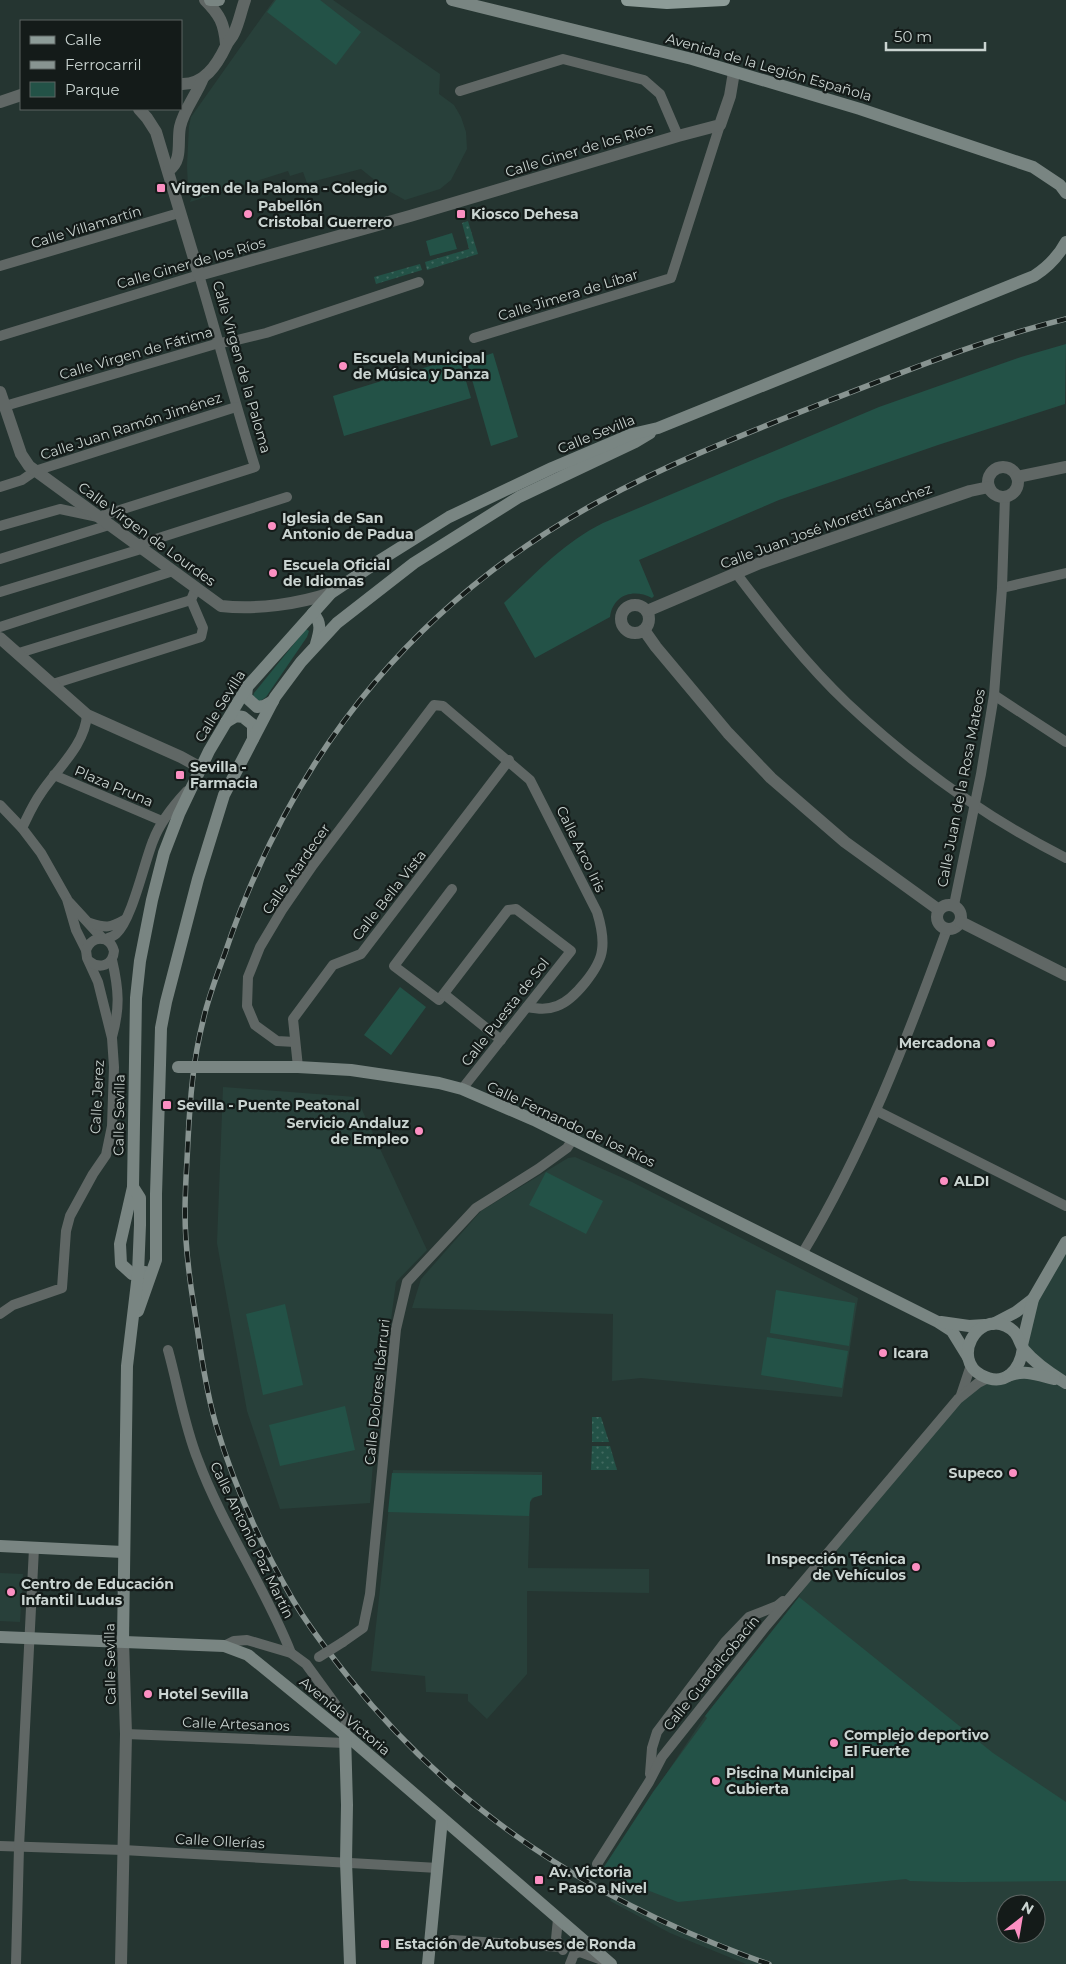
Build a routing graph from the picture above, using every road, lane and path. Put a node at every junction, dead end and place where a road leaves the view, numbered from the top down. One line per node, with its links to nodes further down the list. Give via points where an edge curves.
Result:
1 (205, 0): 8 (street, via 219,14)
2 (210, 0): 3 (main road)
3 (220, 0)
4 (245, 0): 8 (street, via 234,34)
5 (452, 0): 9 (main road, Avenida de la Legión Española, via 692,58)
6 (627, 0): 7 (main road, via 666,3)
7 (724, 0)
8 (226, 44): 10 (street, via 215,66)
9 (734, 72): 16 (street); 19 (main road, Avenida de la Legión Española, via 860,109 1033,167 1060,185)
10 (203, 78): 11 (street); 18 (street, via 181,123 177,161)
11 (182, 84)
12 (460, 90): 17 (street, Calle Giner de los Ríos, via 563,59 644,80 660,94)
13 (20, 96): 14 (street)
14 (0, 102)
15 (140, 110): 18 (street, Calle Virgen de la Paloma, via 156,132)
16 (720, 125): 17 (street, Calle Giner de los Ríos); 26 (street, Calle Jimera de Líbar, via 671,278)
17 (678, 136): 23 (street, Calle Giner de los Ríos)
18 (169, 170): 20 (street, Calle Virgen de la Paloma)
19 (1066, 193)
20 (179, 213): 22 (street, Calle Villamartín); 23 (street, Calle Virgen de la Paloma)
21 (1066, 242): 31 (main road, via 1058,256 1034,276)
22 (0, 266)
23 (199, 276): 25 (street, Calle Giner de los Ríos); 27 (street, Calle Virgen de la Paloma)
24 (418, 282): 27 (street, Calle Virgen de Fátima, via 266,333)
25 (0, 336)
26 (474, 338)
27 (219, 343): 29 (street, Calle Virgen de Fátima); 30 (street, Calle Virgen de la Paloma)
28 (0, 392): 29 (street, Calle Virgen de Lourdes)
29 (5, 406): 33 (street, Calle Virgen de Lourdes, via 21,454)
30 (236, 407): 33 (street, Calle Juan Ramón Jiménez); 39 (street, Calle Virgen de la Paloma, via 256,467)
31 (658, 428): 49 (main road, Calle Sevilla, via 632,434 552,468 449,517); 57 (main road, Calle Sevilla, via 636,442 519,497 478,522 414,563 337,623)
32 (1066, 467): 34 (street)
33 (35, 471): 35 (street, Calle Juan Ramón Jiménez, via 22,480); 39 (street, Calle Virgen de Lourdes)
34 (1017, 477): 36 (street, via 1010,468 995,469 989,477); 37 (street, via 1016,489)
35 (0, 486)
36 (989, 487): 37 (street, via 996,495); 45 (street, Calle Juan José Moretti Sánchez)
37 (1005, 496): 47 (street, Calle Juan de la Rosa Mateos)
38 (287, 498): 42 (street)
39 (98, 517): 40 (street, Calle Virgen de Lourdes); 41 (street, via 60,509)
40 (109, 525): 42 (street, Calle Virgen de Lourdes); 43 (street)
41 (0, 526)
42 (139, 547): 44 (street, Calle Virgen de Lourdes); 48 (street)
43 (0, 559)
44 (173, 572): 50 (street, Calle Virgen de Lourdes); 54 (street)
45 (736, 573): 52 (street, Calle Juan José Moretti Sánchez); 73 (street, via 798,650 846,702 898,748)
46 (1066, 573): 47 (street)
47 (1002, 588): 61 (street, Calle Juan de la Rosa Mateos)
48 (0, 592)
49 (332, 592): 51 (street, Calle Virgen de Lourdes); 53 (main road, Calle Sevilla)
50 (194, 594): 51 (street, Calle Virgen de Lourdes, via 221,606); 58 (street); 59 (street, via 203,628 201,637)
51 (286, 603): 53 (street, via 301,605)
52 (647, 611): 55 (street, via 649,622); 55 (street, via 634,605 622,615 626,630 637,633)
53 (313, 612): 57 (main road, via 319,620 320,631); 60 (main road, Calle Sevilla)
54 (0, 627)
55 (644, 630): 80 (street, via 728,733 771,778 845,842)
56 (0, 638): 58 (street)
57 (315, 646): 62 (main road, Calle Sevilla)
58 (19, 653): 59 (street)
59 (53, 684): 64 (street)
60 (247, 687): 62 (main road, via 246,697 257,707); 65 (main road, Calle Sevilla)
61 (994, 695): 67 (street); 73 (street, Calle Juan de la Rosa Mateos)
62 (273, 701): 66 (main road, Calle Sevilla)
63 (434, 705): 68 (street, Calle Arco Iris, via 443,706); 94 (street, Calle Atardecer, via 313,865 260,947 248,977 247,1006 255,1025 277,1042)
64 (87, 714): 69 (street); 70 (street, via 86,728)
65 (226, 722): 66 (main road, via 236,716 243,717 253,725); 69 (main road, Calle Sevilla)
66 (253, 739): 95 (main road, Calle Sevilla, via 224,795 198,878 166,1002)
67 (1066, 742)
68 (508, 760): 91 (street, Calle Arco Iris, via 530,780 542,801 597,912 602,931 598,965 576,992 559,1006 542,1010); 94 (street, Calle Bella Vista, via 360,954 333,965 293,1019)
69 (201, 768): 71 (main road, Calle Sevilla)
70 (54, 775): 74 (street, Plaza Pruna); 75 (street)
71 (193, 784): 74 (street); 100 (main road, Calle Sevilla, via 164,853 140,961 136,998)
72 (0, 804): 75 (street)
73 (975, 805): 76 (street); 79 (street, Calle Juan de la Rosa Mateos)
74 (162, 821): 81 (street)
75 (22, 828): 78 (street, via 41,853)
76 (1066, 858)
77 (452, 889): 90 (street, via 394,966 439,1000)
78 (67, 900): 83 (street); 86 (street, via 78,936)
79 (954, 905): 80 (street, via 946,905); 82 (street, via 961,913)
80 (939, 910): 84 (street, via 937,920)
81 (125, 920): 83 (street, via 112,927); 85 (street, via 116,934)
82 (961, 922): 84 (street, via 953,929); 89 (street)
83 (90, 923): 85 (street)
84 (947, 929): 98 (street)
85 (104, 939): 86 (street, via 90,942); 87 (street, via 113,946)
86 (86, 950): 88 (street)
87 (112, 960): 88 (street, via 101,966); 92 (street, Calle Jerez, via 118,987 118,1010)
88 (90, 961): 92 (street, Calle Jerez)
89 (1066, 976)
90 (444, 994): 91 (street, Calle Puesta de Sol, via 508,910 516,909 571,951); 93 (street)
91 (527, 1007): 93 (street, Calle Puesta de Sol)
92 (112, 1038): 107 (street, Calle Jerez, via 112,1126 106,1155 70,1216 62,1288 13,1305)
93 (501, 1040): 97 (street, Calle Puesta de Sol)
94 (296, 1042): 96 (street, Calle Bella Vista)
95 (160, 1065): 96 (main road, Calle Fernando de los Ríos, bridge); 103 (main road, Calle Sevilla)
96 (298, 1067): 97 (main road, Calle Fernando de los Ríos, via 352,1070 439,1083)
97 (462, 1090): 99 (main road, Calle Fernando de los Ríos)
98 (877, 1111): 101 (street); 104 (street, via 842,1184)
99 (573, 1139): 104 (main road, Calle Fernando de los Ríos); 129 (street, Calle Dolores Ibárruri, bridge, via 567,1148 538,1170 476,1208 407,1282 396,1330 370,1594 363,1628)
100 (133, 1187): 105 (main road, Calle Sevilla, via 140,1198); 105 (main road, via 120,1254 121,1264)
101 (1066, 1206)
102 (1066, 1242): 106 (main road)
103 (156, 1248): 105 (main road, via 151,1267); 110 (main road, Calle Sevilla, via 156,1264)
104 (802, 1254): 108 (main road, Calle Fernando de los Ríos)
105 (138, 1274): 110 (main road, Calle Sevilla)
106 (1033, 1299): 109 (main road, via 1016,1312); 111 (main road)
107 (0, 1314)
108 (938, 1322): 109 (main road, Calle Fernando de los Ríos); 113 (main road, Calle Fernando de los Ríos, via 952,1331)
109 (989, 1325): 111 (main road, via 1008,1327 1018,1336); 113 (main road, via 971,1337)
110 (130, 1334): 120 (main road, Calle Sevilla)
111 (1022, 1347): 114 (main road, via 1021,1361); 116 (main road)
112 (168, 1350): 127 (street, Calle Antonio Paz Martín, via 198,1460)
113 (970, 1361): 115 (main road, via 980,1375); 117 (street, Calle Guadalcobacín, via 965,1386)
114 (1006, 1377): 115 (main road); 116 (main road, via 1026,1372)
115 (988, 1378): 117 (street, Calle Guadalcobacín)
116 (1065, 1383)
117 (958, 1399): 121 (street, Calle Guadalcobacín)
118 (0, 1546): 119 (main road)
119 (34, 1548): 120 (main road); 123 (street)
120 (123, 1552): 124 (main road, Calle Sevilla)
121 (801, 1586): 132 (street, Calle Guadalcobacín, via 662,1757); 132 (street, Calle Guadalcobacín, via 777,1606 749,1617 725,1642 657,1732)
122 (0, 1637): 123 (main road, Avenida Victoria)
123 (30, 1638): 124 (main road, Avenida Victoria); 135 (street)
124 (123, 1641): 126 (main road, Avenida Victoria); 130 (street, Calle Sevilla)
125 (262, 1645): 126 (street, via 247,1640); 127 (street); 128 (street)
126 (224, 1646): 128 (main road, Avenida Victoria)
127 (290, 1653): 129 (street)
128 (248, 1655): 131 (main road, Avenida Victoria)
129 (306, 1664): 131 (street, via 346,1719)
130 (126, 1734): 131 (street, Calle Artesanos); 136 (street, Calle Sevilla)
131 (345, 1738): 133 (main road, Avenida Victoria); 137 (main road)
132 (649, 1782): 138 (street, Calle Guadalcobacín)
133 (442, 1819): 139 (main road); 140 (main road, Avenida Victoria)
134 (0, 1846): 135 (street, Calle Ollerías)
135 (20, 1847): 136 (street, Calle Ollerías); 144 (street)
136 (123, 1850): 137 (street, Calle Ollerías); 145 (street, Calle Sevilla)
137 (346, 1862): 139 (street, Calle Ollerías); 146 (main road)
138 (598, 1864)
139 (438, 1868): 147 (main road)
140 (558, 1919): 142 (street, via 556,1939); 148 (main road, Avenida Victoria)
141 (452, 1940): 142 (street)
142 (561, 1947): 143 (street)
143 (570, 1962): 148 (street, via 574,1954 580,1952)
144 (16, 1964)
145 (121, 1964)
146 (350, 1964)
147 (428, 1964)
148 (610, 1964)

